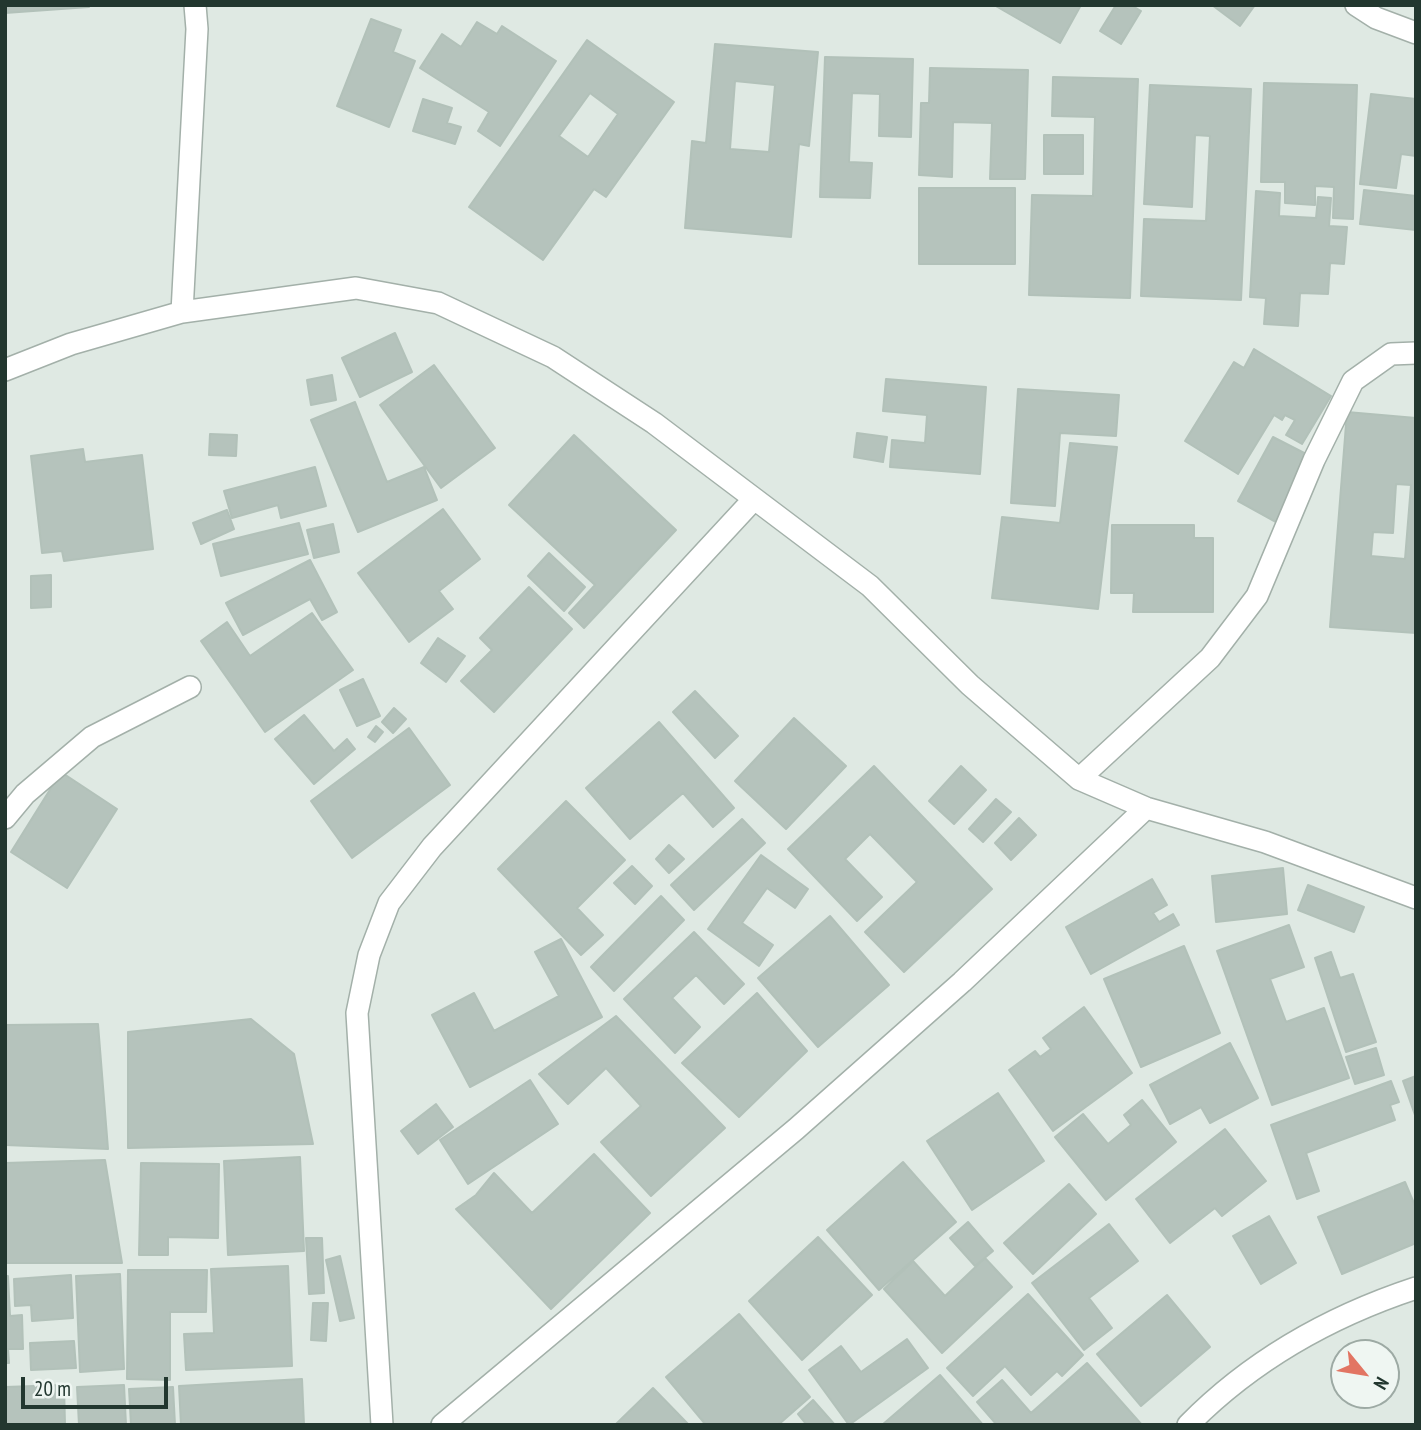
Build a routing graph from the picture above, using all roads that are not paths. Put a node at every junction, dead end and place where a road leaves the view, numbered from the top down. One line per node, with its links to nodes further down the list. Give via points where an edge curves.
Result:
1 (195, 5): 4 (street)
2 (1356, 5): 3 (street)
3 (1416, 33)
4 (182, 312): 6 (street, via 71,344); 7 (street, via 356,288 438,303 553,357 654,423)
5 (1416, 353): 9 (street, via 1391,354 1353,381 1256,596 1210,658)
6 (5, 370)
7 (754, 499): 9 (street, via 870,586 970,685); 14 (street, via 432,847 388,904 369,955 358,1013)
8 (190, 687): 11 (street, via 92,737 25,794)
9 (1079, 779): 10 (street)
10 (1146, 808): 12 (street, via 1265,842); 15 (street, via 962,982 796,1129)
11 (5, 818)
12 (1416, 898)
13 (1416, 1288): 16 (street, via 1365,1305 1299,1339 1223,1389)
14 (382, 1425)
15 (442, 1425)
16 (1188, 1425)

